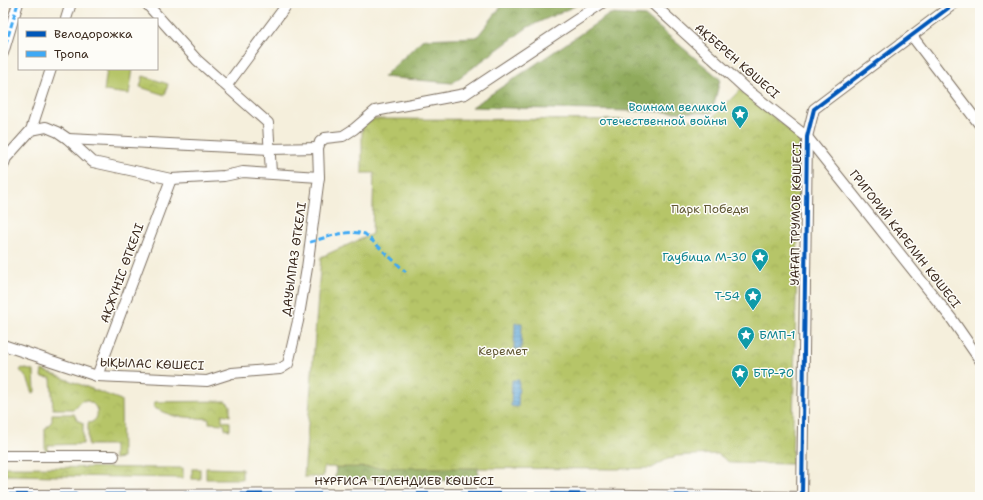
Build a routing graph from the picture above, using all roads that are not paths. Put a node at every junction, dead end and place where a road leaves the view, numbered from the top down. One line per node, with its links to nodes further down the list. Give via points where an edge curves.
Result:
1 (18, 3): 10 (street)
2 (71, 3): 8 (street)
3 (146, 3): 12 (street, via 197,60)
4 (288, 3): 12 (street)
5 (602, 3): 17 (street, via 465,94 375,111 343,136 325,138)
6 (652, 3): 15 (street, АҚБЕРЕН КӨШЕСІ, via 746,89)
7 (955, 3): 9 (street, УАҒАП ТРУМОВ КӨШЕСІ)
8 (66, 18)
9 (912, 36): 13 (street); 15 (street, УАҒАП ТРУМОВ КӨШЕСІ, via 814,109)
10 (3, 53)
11 (51, 70): 14 (street)
12 (227, 85): 18 (street, via 268,123)
13 (980, 125)
14 (31, 130): 16 (street, via 46,128); 19 (street, via 6,158)
15 (807, 137): 24 (street, ГРИГОРИЙ КАРЕЛИН КӨШЕСІ, via 951,318); 32 (street, УАҒАП ТРУМОВ КӨШЕСІ)
16 (68, 138): 18 (street); 22 (street, via 93,162)
17 (318, 148): 18 (street); 21 (street, ДАУЫЛПАЗ ӨТКЕЛІ)
18 (270, 149): 20 (street)
19 (3, 166)
20 (270, 173): 21 (street); 22 (street, via 243,172 224,176)
21 (319, 177): 25 (street, ДАУЫЛПАЗ ӨТКЕЛІ, via 298,321 288,364)
22 (171, 179): 26 (street, АҚЖҮНІС ӨТКЕЛІ)
23 (3, 345): 26 (street, ЫҚЫЛАС КӨШЕСІ)
24 (980, 360)
25 (280, 369): 26 (street, ЫҚЫЛАС КӨШЕСІ, via 232,372 206,381)
26 (97, 376)
27 (3, 456): 28 (street)
28 (114, 456)
29 (3, 495): 30 (street, НҰРҒИСА ТІЛЕНДИЕВ КӨШЕСІ)
30 (678, 496): 31 (street, НҰРҒИСА ТІЛЕНДИЕВ КӨШЕСІ)
31 (714, 497): 32 (street, НҰРҒИСА ТІЛЕНДИЕВ КӨШЕСІ)
32 (802, 497): 33 (street, НҰРҒИСА ТІЛЕНДИЕВ КӨШЕСІ)
33 (805, 497)

